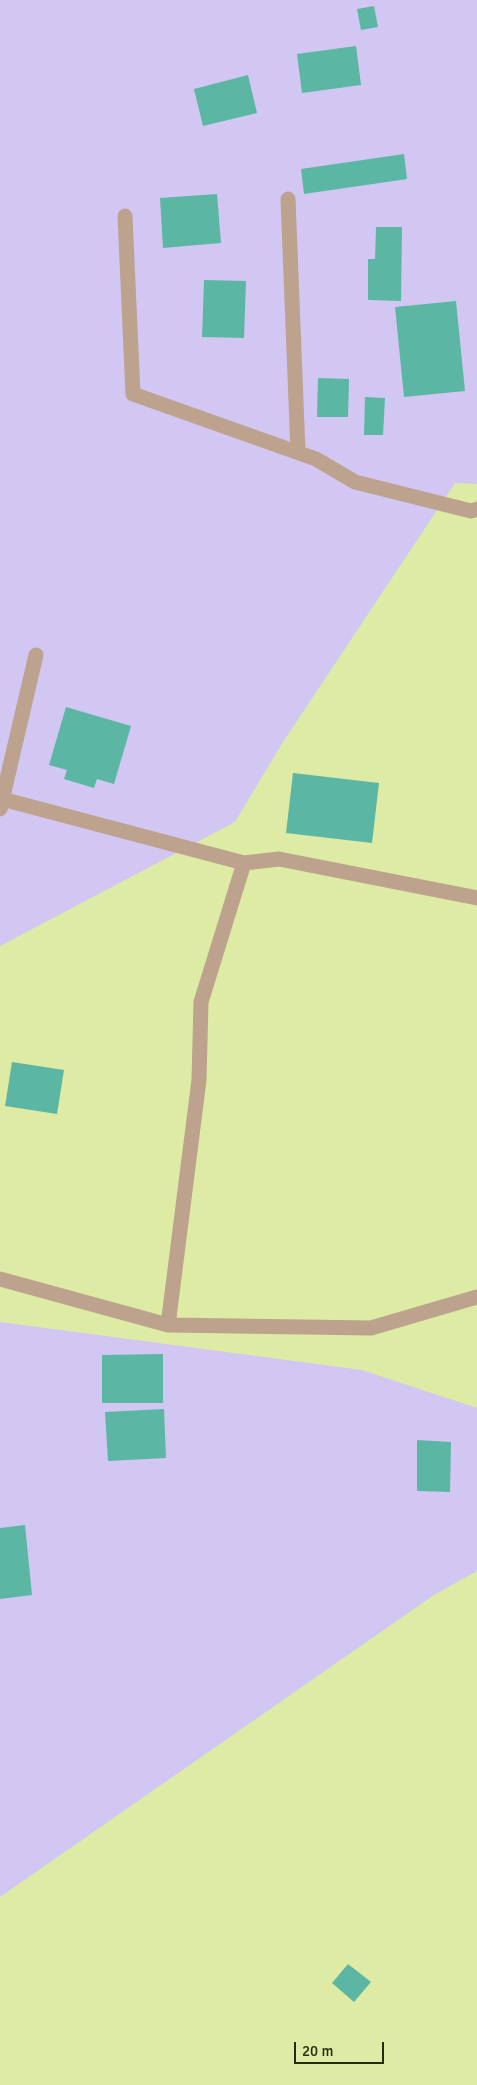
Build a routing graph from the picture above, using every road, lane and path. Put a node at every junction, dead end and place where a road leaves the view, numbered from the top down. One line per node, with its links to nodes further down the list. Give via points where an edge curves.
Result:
1 (288, 199): 3 (street)
2 (125, 216): 3 (street, via 133,394)
3 (298, 452): 4 (street, via 316,458 355,482 471,511)
4 (477, 509)
5 (36, 655): 6 (street)
6 (1, 804): 7 (street)
7 (244, 863): 8 (street, via 279,859); 11 (street, via 201,1002 200,1080)
8 (477, 898)
9 (0, 1279): 11 (street)
10 (477, 1297): 11 (street, via 371,1328)
11 (168, 1325)

